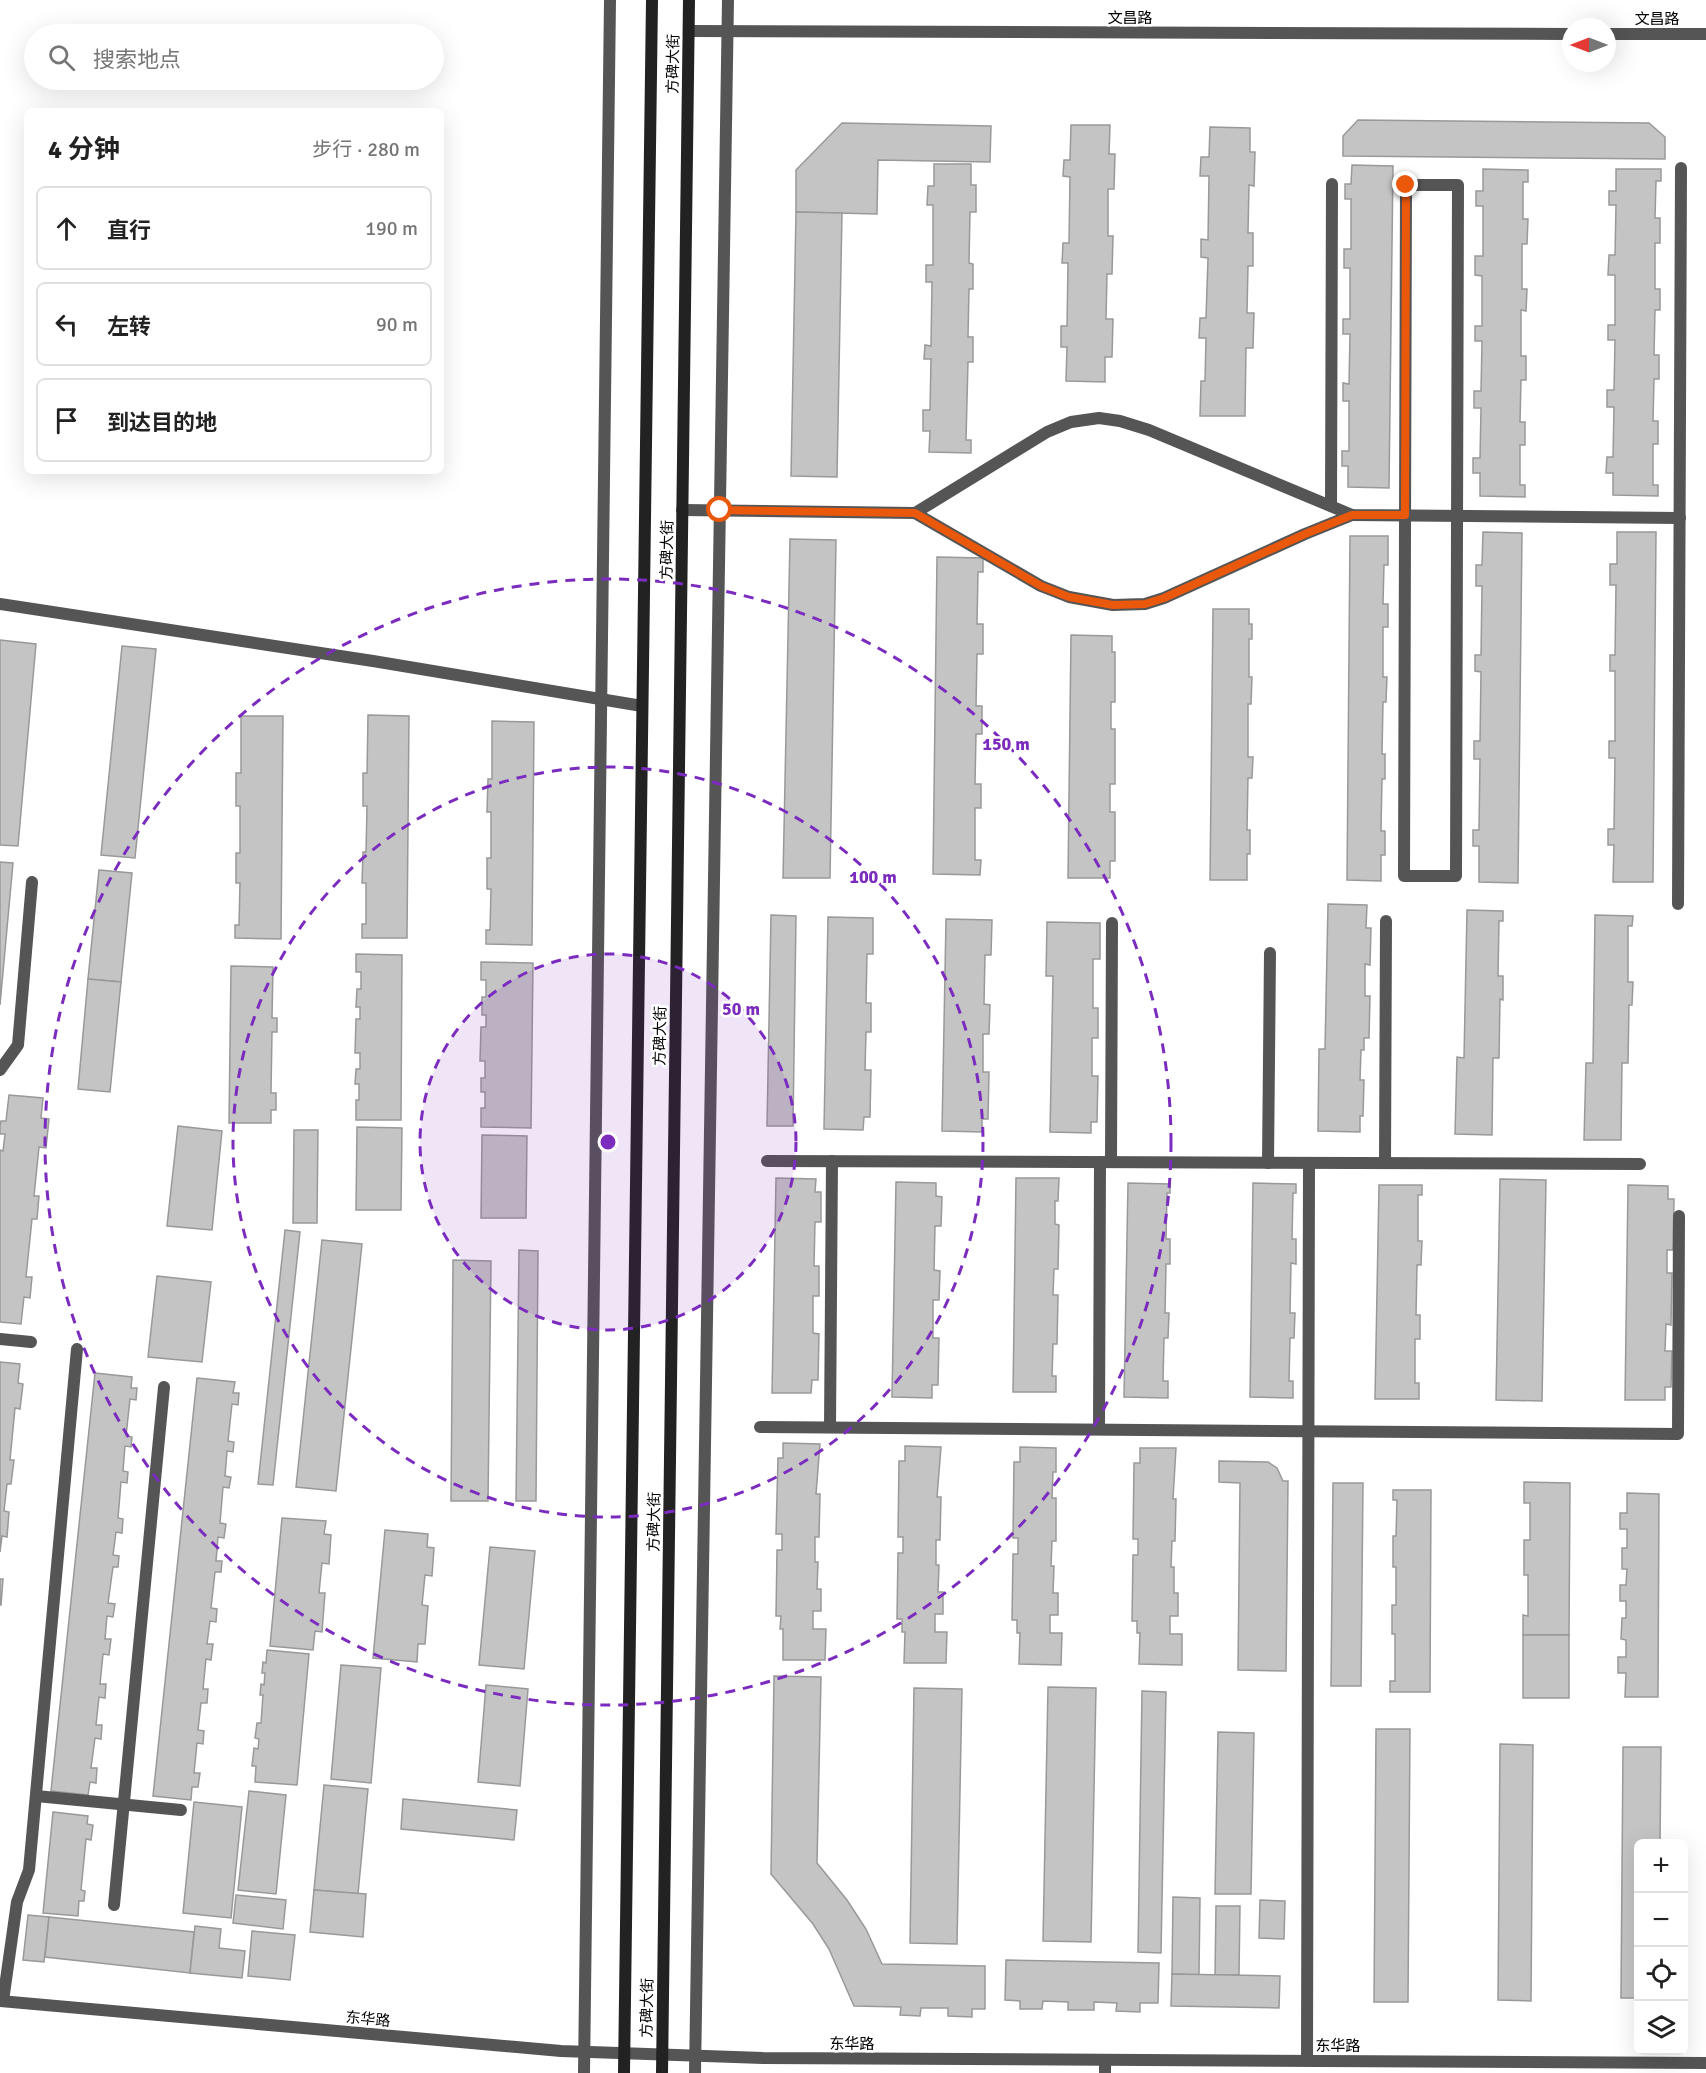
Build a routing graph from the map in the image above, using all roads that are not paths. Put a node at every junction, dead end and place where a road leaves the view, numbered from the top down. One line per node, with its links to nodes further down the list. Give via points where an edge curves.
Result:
1 (610, 0): 21 (street)
2 (652, 0): 22 (main road, 方碑大街)
3 (689, 0): 5 (main road, 方碑大街)
4 (728, 0): 6 (street)
5 (689, 32): 6 (street, 文昌路); 13 (main road, 方碑大街)
6 (727, 32): 7 (street, 文昌路); 14 (street)
7 (1562, 34)
8 (1616, 34): 9 (street, 文昌路)
9 (1706, 34)
10 (1681, 168): 19 (street)
11 (1332, 184): 12 (street)
12 (1331, 506): 15 (street, via 1149,430 1099,418 1071,422 1047,432); 16 (street)
13 (682, 510): 14 (street); 52 (main road, 方碑大街)
14 (720, 510): 15 (street); 53 (street)
15 (915, 513): 16 (street, via 1041,586 1082,601 1113,605 1145,604 1164,598)
16 (1352, 515): 17 (street)
17 (1405, 515): 18 (street); 18 (street, via 1406,185 1458,185); 18 (street, via 1404,876 1456,876)
18 (1457, 516): 19 (street)
19 (1680, 518): 24 (street)
20 (0, 604): 21 (street)
21 (601, 699): 22 (street); 50 (street)
22 (642, 706): 51 (main road, 方碑大街)
23 (32, 882): 28 (street, via 18,1045)
24 (1678, 904)
25 (1386, 921): 34 (street)
26 (1112, 924): 31 (street)
27 (1270, 953): 32 (street)
28 (0, 1070)
29 (767, 1161): 30 (street)
30 (832, 1161): 31 (street); 42 (street)
31 (1106, 1162): 32 (street); 43 (street)
32 (1268, 1163): 33 (street)
33 (1309, 1163): 34 (street); 44 (street)
34 (1385, 1163): 35 (street)
35 (1640, 1164)
36 (1679, 1216): 44 (street, via 1678,1434)
37 (0, 1340): 38 (street)
38 (31, 1342)
39 (77, 1349): 45 (street)
40 (164, 1387): 46 (street)
41 (760, 1427): 42 (street)
42 (830, 1427): 43 (street)
43 (1099, 1429): 44 (street)
44 (1308, 1431): 54 (street)
45 (36, 1796): 46 (street); 49 (street, via 29,1870 17,1902)
46 (124, 1804): 47 (street); 48 (street)
47 (181, 1810)
48 (114, 1905)
49 (1, 2001): 50 (street, 东华路)
50 (584, 2052): 51 (street, 东华路); 57 (street)
51 (624, 2053): 52 (street, 东华路); 58 (main road, 方碑大街)
52 (662, 2054): 53 (street, 东华路); 59 (main road, 方碑大街)
53 (696, 2056): 56 (street, 东华路); 60 (street)
54 (1307, 2061): 55 (street, 东华路); 56 (street, 东华路)
55 (1706, 2063)
56 (1105, 2067)
57 (584, 2073)
58 (624, 2073)
59 (662, 2073)
60 (695, 2073)

